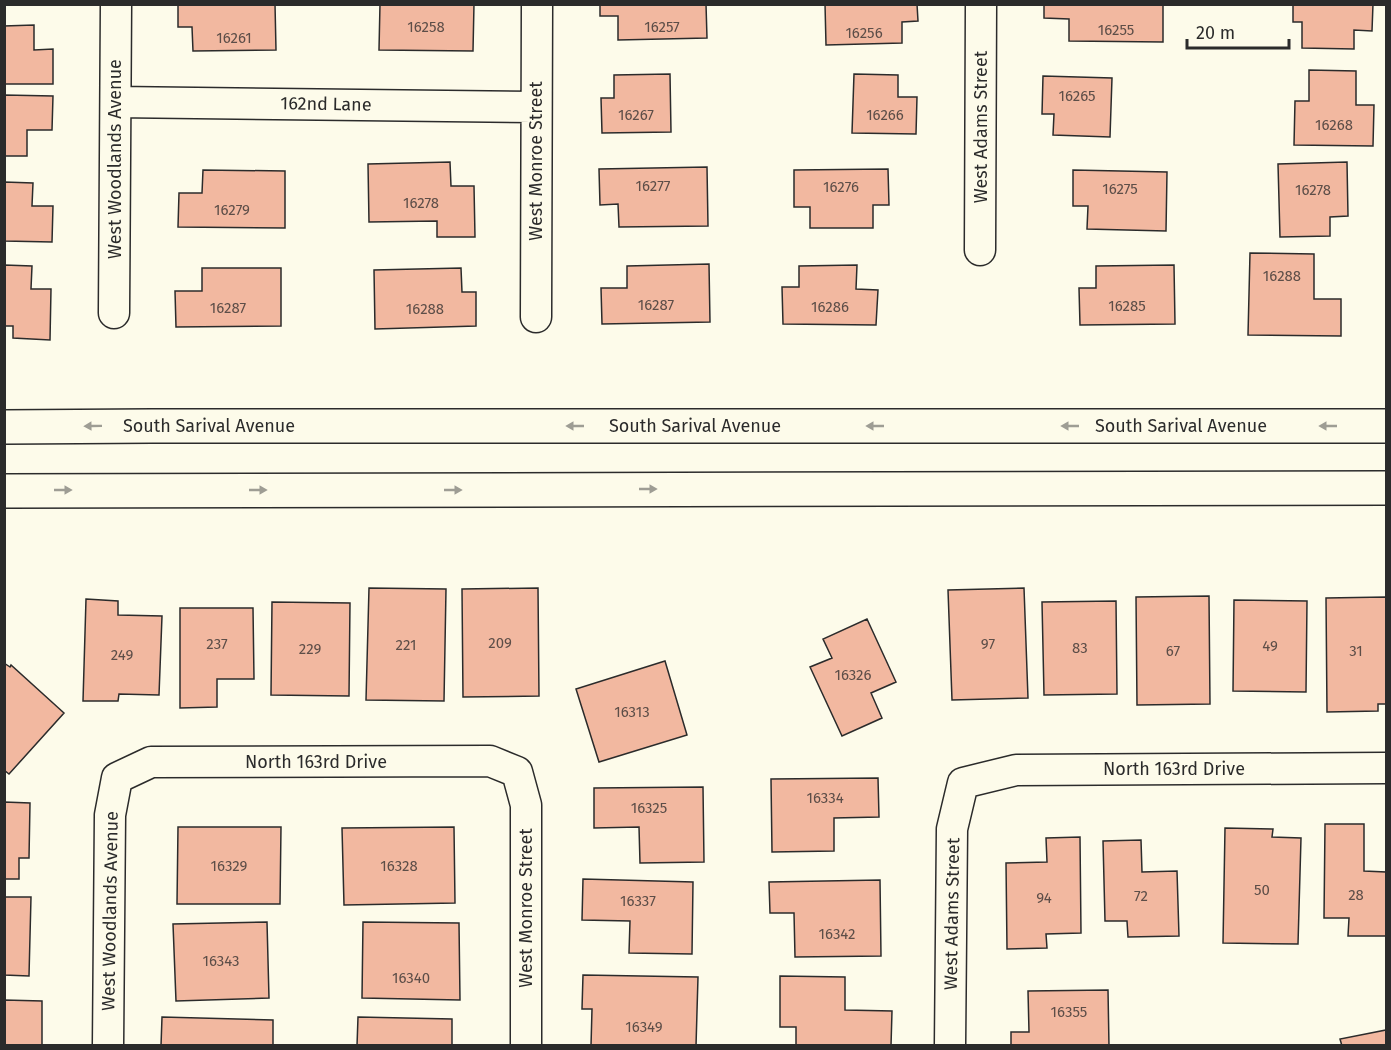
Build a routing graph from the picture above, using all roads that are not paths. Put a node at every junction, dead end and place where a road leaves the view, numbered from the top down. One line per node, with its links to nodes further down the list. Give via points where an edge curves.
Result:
1 (116, 4): 4 (street, West Woodlands Avenue)
2 (537, 4): 5 (street, West Monroe Street)
3 (981, 4): 6 (street, West Adams Street)
4 (116, 102): 5 (street, 162nd Lane); 7 (street, West Woodlands Avenue)
5 (536, 107): 8 (street, West Monroe Street)
6 (980, 250)
7 (114, 314)
8 (536, 317)
9 (1386, 426): 10 (main road, South Sarival Avenue, one-way to 10)
10 (4, 427)
11 (1386, 488): 12 (main road, one-way to 11)
12 (4, 490)
13 (1386, 768): 16 (street, North 163rd Drive, via 1016,770)
14 (517, 772): 15 (street, North 163rd Drive, via 490,761 151,762); 18 (street, West Monroe Street, via 526,805)
15 (117, 778): 17 (street, West Woodlands Avenue, via 110,815)
16 (963, 783): 19 (street, West Adams Street, via 952,829)
17 (108, 1046)
18 (526, 1046)
19 (950, 1046)

